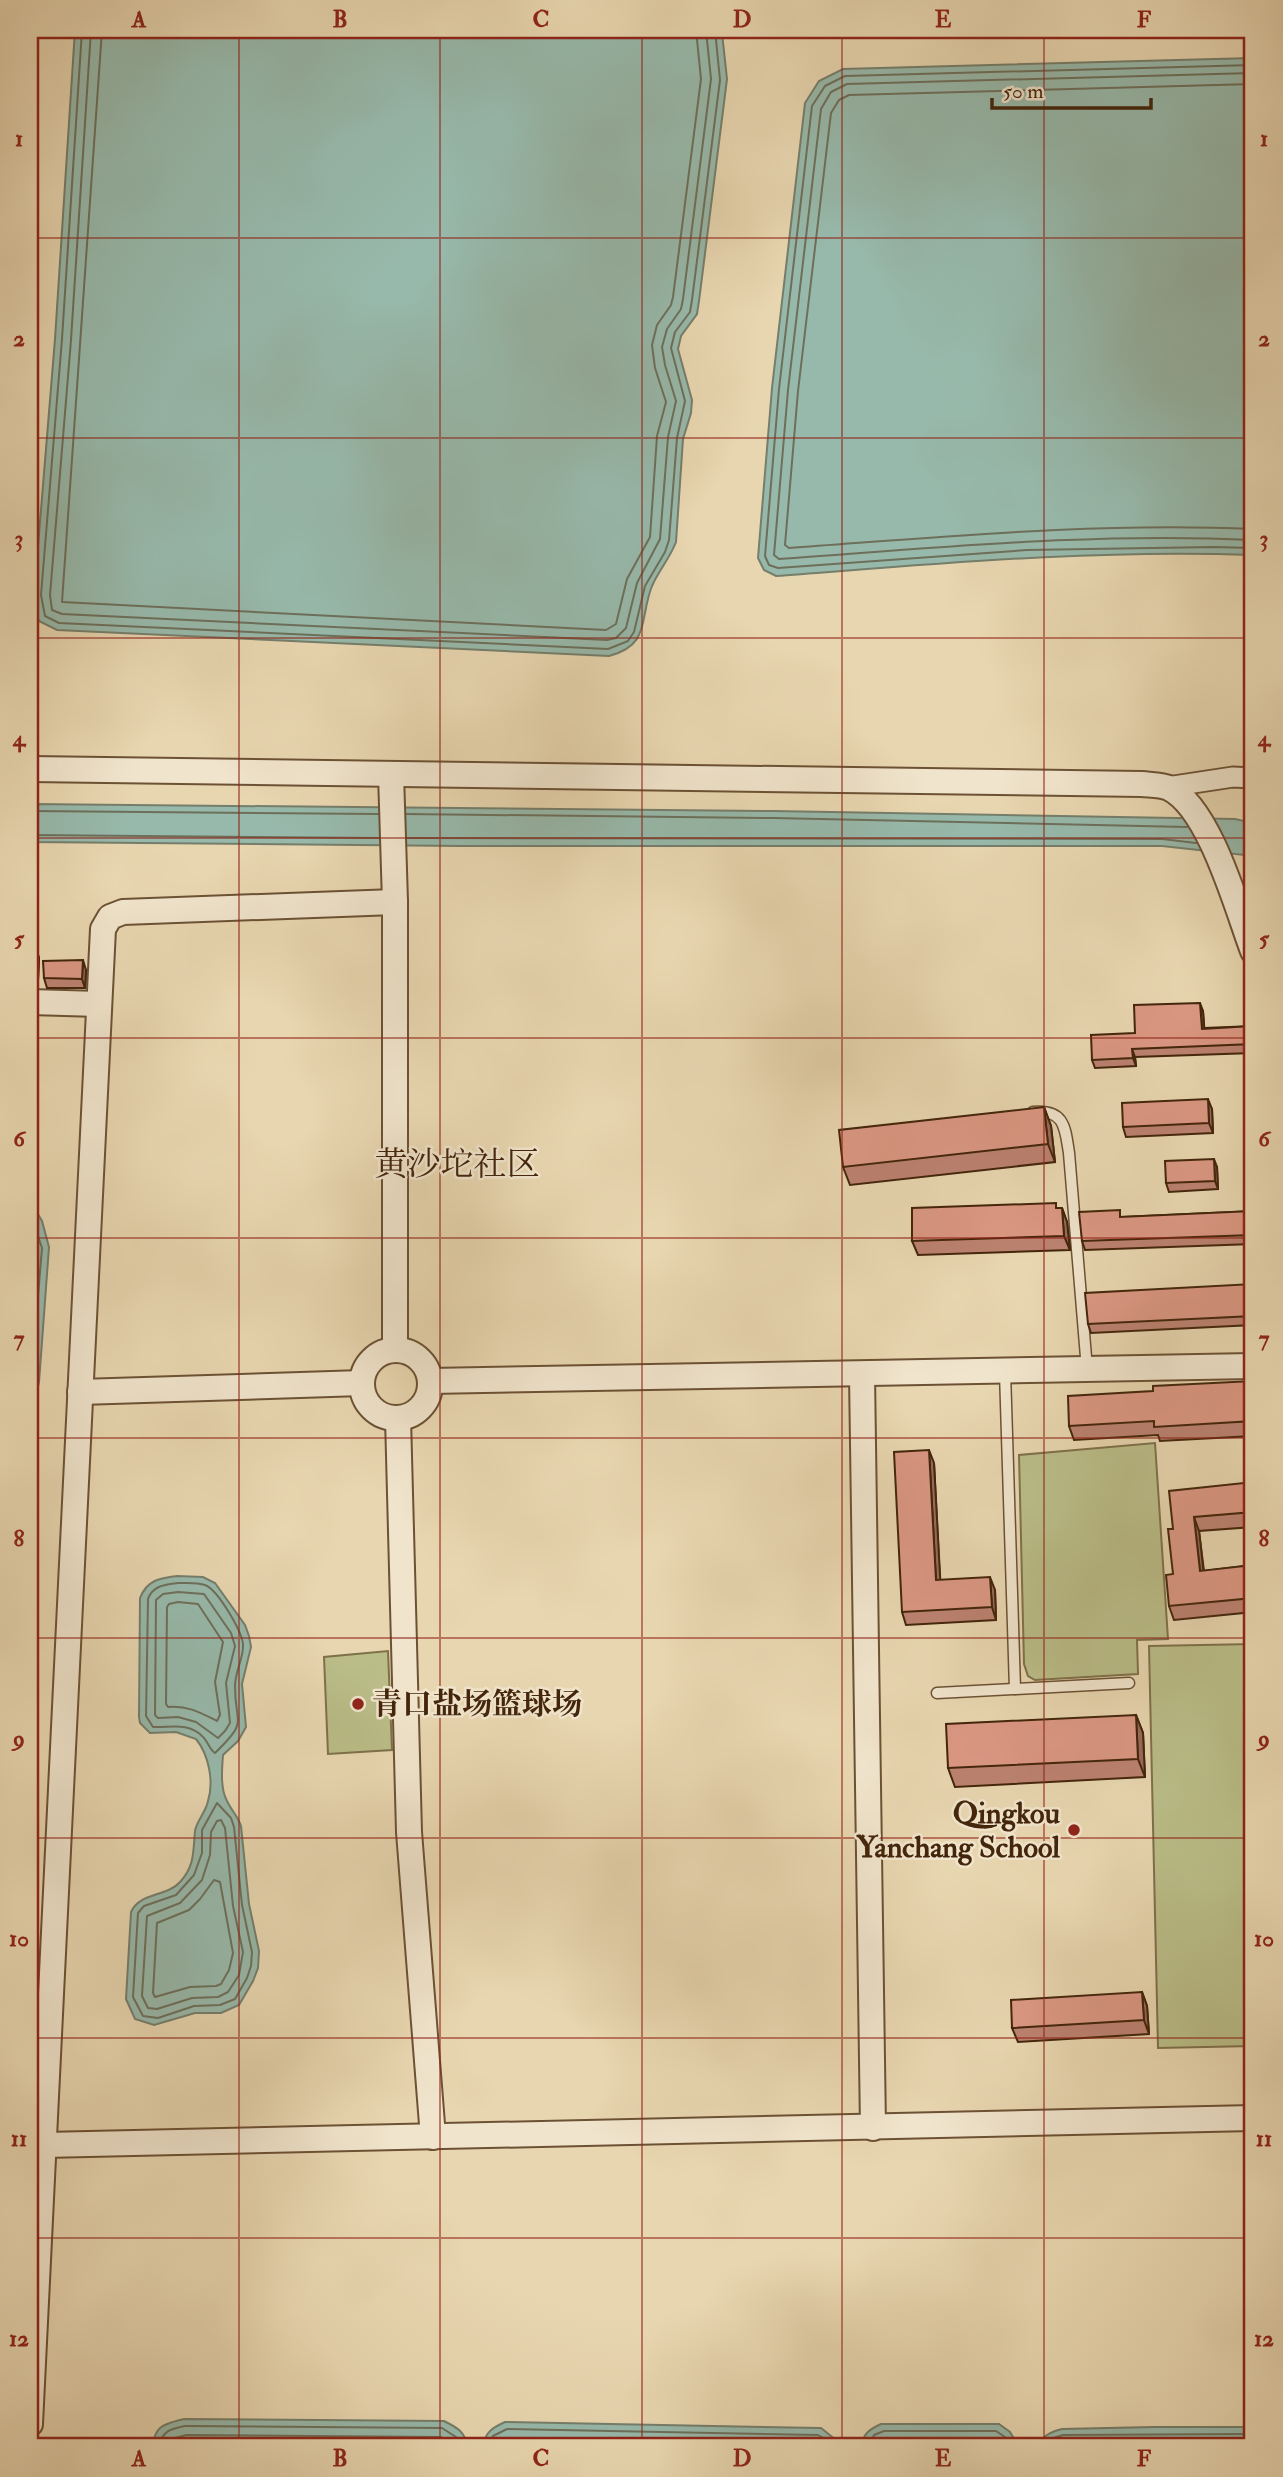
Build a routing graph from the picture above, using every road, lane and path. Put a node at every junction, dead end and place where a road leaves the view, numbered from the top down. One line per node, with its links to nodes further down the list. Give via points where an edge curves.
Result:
1 (30, 769): 2 (street)
2 (391, 774): 4 (street); 5 (street)
3 (1253, 778): 4 (street)
4 (1167, 787): 6 (street, via 1201,820)
5 (395, 902): 8 (street, via 123,912 110,917 103,929); 10 (street)
6 (1253, 951)
7 (30, 1002): 8 (street)
8 (99, 1004): 17 (street)
9 (1019, 1113): 12 (lane, via 1054,1114 1065,1128)
10 (395, 1350): 15 (street, via 423,1363); 16 (street, via 376,1357)
11 (1253, 1366): 12 (street)
12 (1087, 1370): 13 (street)
13 (1005, 1372): 14 (street); 20 (lane)
14 (862, 1375): 15 (street); 23 (street)
15 (430, 1381): 18 (street, via 422,1406)
16 (362, 1383): 17 (street); 18 (street, via 372,1409)
17 (80, 1392): 25 (street)
18 (398, 1418): 24 (street, via 410,1832)
19 (1129, 1683): 20 (lane)
20 (1015, 1689): 21 (lane)
21 (937, 1693)
22 (1253, 2118): 23 (street)
23 (873, 2128): 24 (street)
24 (433, 2137): 25 (street)
25 (44, 2145): 26 (street)
26 (30, 2424)

